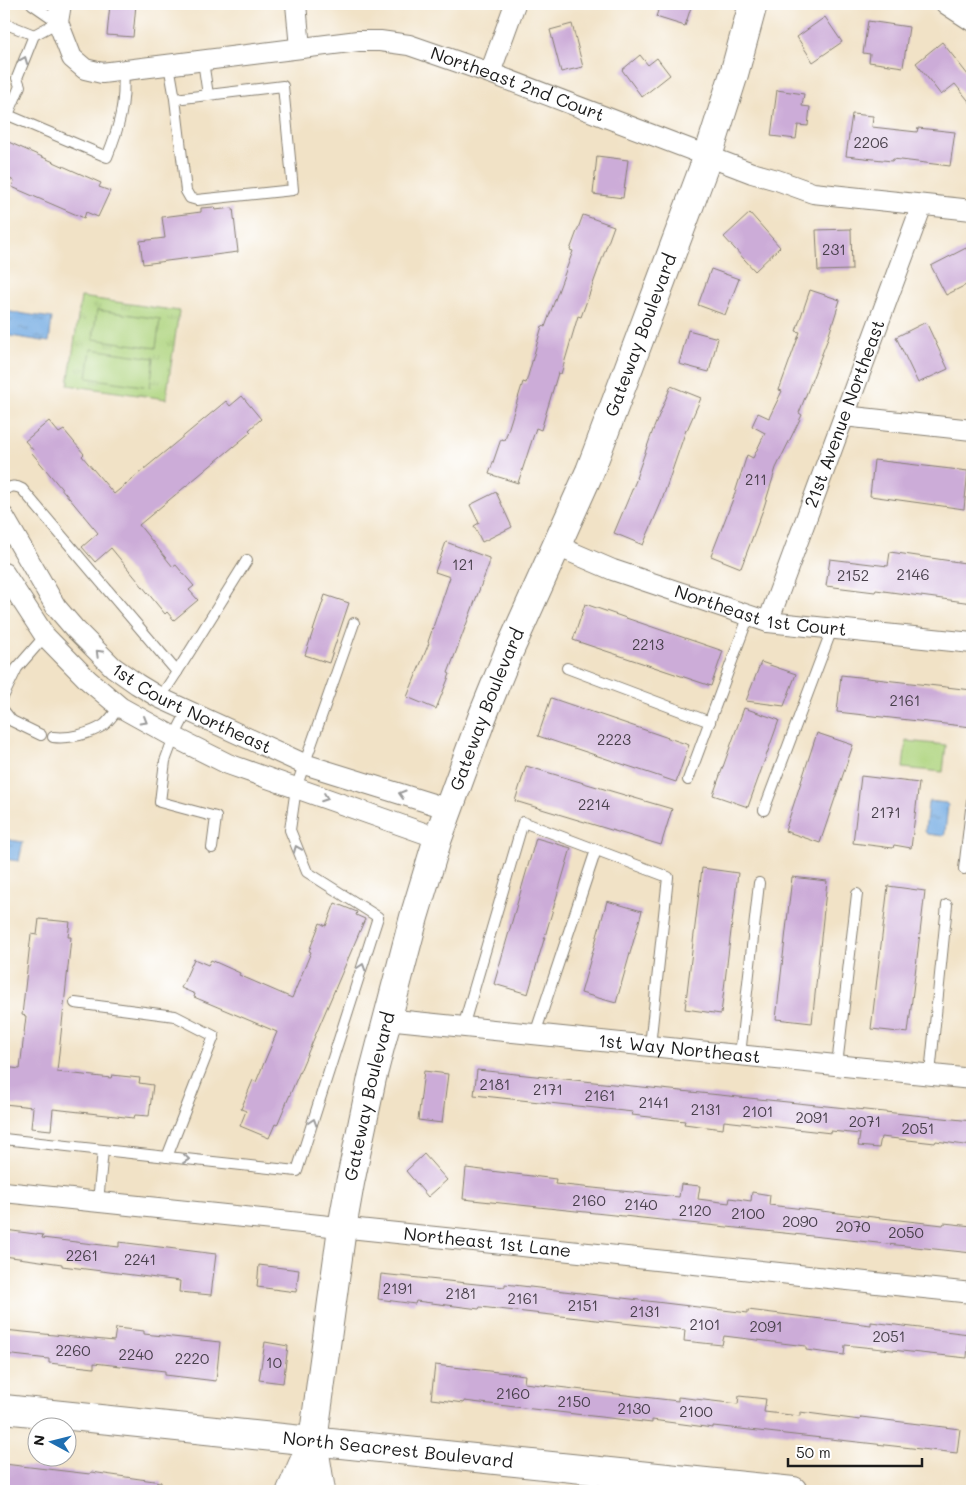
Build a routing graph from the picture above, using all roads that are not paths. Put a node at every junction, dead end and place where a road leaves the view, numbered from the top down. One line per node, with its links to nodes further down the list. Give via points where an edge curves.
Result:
1 (32, 4): 6 (lane)
2 (296, 4): 10 (street)
3 (515, 4): 14 (street)
4 (752, 4): 17 (main road, Gateway Boulevard)
5 (946, 4): 7 (street)
6 (60, 13): 9 (lane); 13 (street, Northeast 2nd Court, via 65,43 72,58 85,69 102,73)
7 (972, 21)
8 (4, 22): 9 (lane)
9 (34, 35): 13 (lane, one-way to 9, via 125,88 119,128 107,157 8,115 20,86 17,78)
10 (300, 48): 11 (street, Northeast 2nd Court); 14 (street, Northeast 2nd Court, via 380,40 409,45)
11 (203, 60): 12 (street, Northeast 2nd Court); 15 (lane)
12 (170, 65): 13 (street, Northeast 2nd Court); 16 (lane)
13 (123, 71)
14 (490, 73): 17 (street, Northeast 2nd Court)
15 (208, 94): 16 (lane); 16 (lane, via 284,86 293,190 197,200 190,198 186,191)
16 (176, 98)
17 (708, 156): 18 (street, Northeast 2nd Court, via 813,193); 24 (main road, Gateway Boulevard, via 590,471)
18 (922, 204): 19 (street, Northeast 2nd Court); 20 (street, 21st Avenue Northeast)
19 (972, 210)
20 (844, 416): 21 (street); 29 (street, 21st Avenue Northeast)
21 (972, 430)
22 (4, 490): 34 (lane, via 10,486 22,489)
23 (4, 516): 28 (street, 1st Court Northeast)
24 (557, 546): 27 (street, Northeast 1st Court, via 621,573); 48 (main road, Gateway Boulevard, via 490,698)
25 (247, 560): 34 (lane)
26 (4, 572): 28 (street, 1st Court Northeast)
27 (749, 615): 29 (street, Northeast 1st Court); 40 (lane)
28 (46, 619): 35 (lane); 36 (street, 1st Court Northeast, one-way to 28, via 113,667 74,628); 37 (street, 1st Court Northeast, via 88,680)
29 (768, 622): 31 (street, Northeast 1st Court)
30 (354, 623): 44 (lane)
31 (832, 628): 32 (street, Northeast 1st Court); 49 (lane)
32 (972, 643)
33 (567, 668): 40 (lane)
34 (177, 672): 36 (lane)
35 (4, 695)
36 (160, 698): 38 (street, 1st Court Northeast)
37 (120, 707): 42 (lane, via 97,728 74,736); 43 (street, 1st Court Northeast, one-way to 43)
38 (188, 710): 43 (lane); 44 (street, 1st Court Northeast)
39 (4, 711): 41 (lane, via 12,721)
40 (710, 722): 45 (lane)
41 (41, 735)
42 (53, 737)
43 (174, 737): 46 (street, 1st Court Northeast, via 228,764); 51 (lane, via 165,761 160,802 216,817)
44 (304, 764): 46 (lane); 48 (street, 1st Court Northeast, one-way to 44)
45 (688, 780)
46 (296, 788): 50 (street, 1st Court Northeast, one-way to 50); 68 (lane, one-way to 46, via 298,1170 378,917 306,872 290,830)
47 (972, 801): 53 (lane)
48 (449, 809): 50 (main road, Gateway Boulevard)
49 (764, 810)
50 (438, 838): 58 (main road, Gateway Boulevard)
51 (212, 848)
52 (596, 850): 59 (lane, via 523,822); 60 (lane); 61 (lane, via 668,877)
53 (964, 869)
54 (759, 883): 62 (lane)
55 (857, 894): 63 (lane)
56 (947, 905): 64 (lane)
57 (75, 1002): 68 (lane, via 175,1016 214,1036)
58 (386, 1019): 59 (street, 1st Way Northeast); 71 (main road, Gateway Boulevard)
59 (463, 1027): 60 (street, 1st Way Northeast)
60 (535, 1034): 61 (street, 1st Way Northeast)
61 (650, 1046): 62 (street, 1st Way Northeast)
62 (740, 1055): 63 (street, 1st Way Northeast)
63 (837, 1065): 64 (street, 1st Way Northeast)
64 (930, 1074): 65 (street, 1st Way Northeast)
65 (972, 1079)
66 (4, 1139): 67 (lane)
67 (103, 1150): 68 (lane); 70 (lane)
68 (167, 1157)
69 (4, 1192): 70 (street, Northeast 1st Lane)
70 (98, 1202): 71 (street, Northeast 1st Lane)
71 (342, 1228): 72 (street, Northeast 1st Lane); 74 (main road, Gateway Boulevard)
72 (972, 1292)
73 (4, 1409): 74 (main road, North Seacrest Boulevard)
74 (313, 1441): 75 (main road, Gateway Boulevard); 76 (main road, Gateway Boulevard); 77 (main road, North Seacrest Boulevard)
75 (291, 1491)
76 (321, 1491)
77 (793, 1491)

